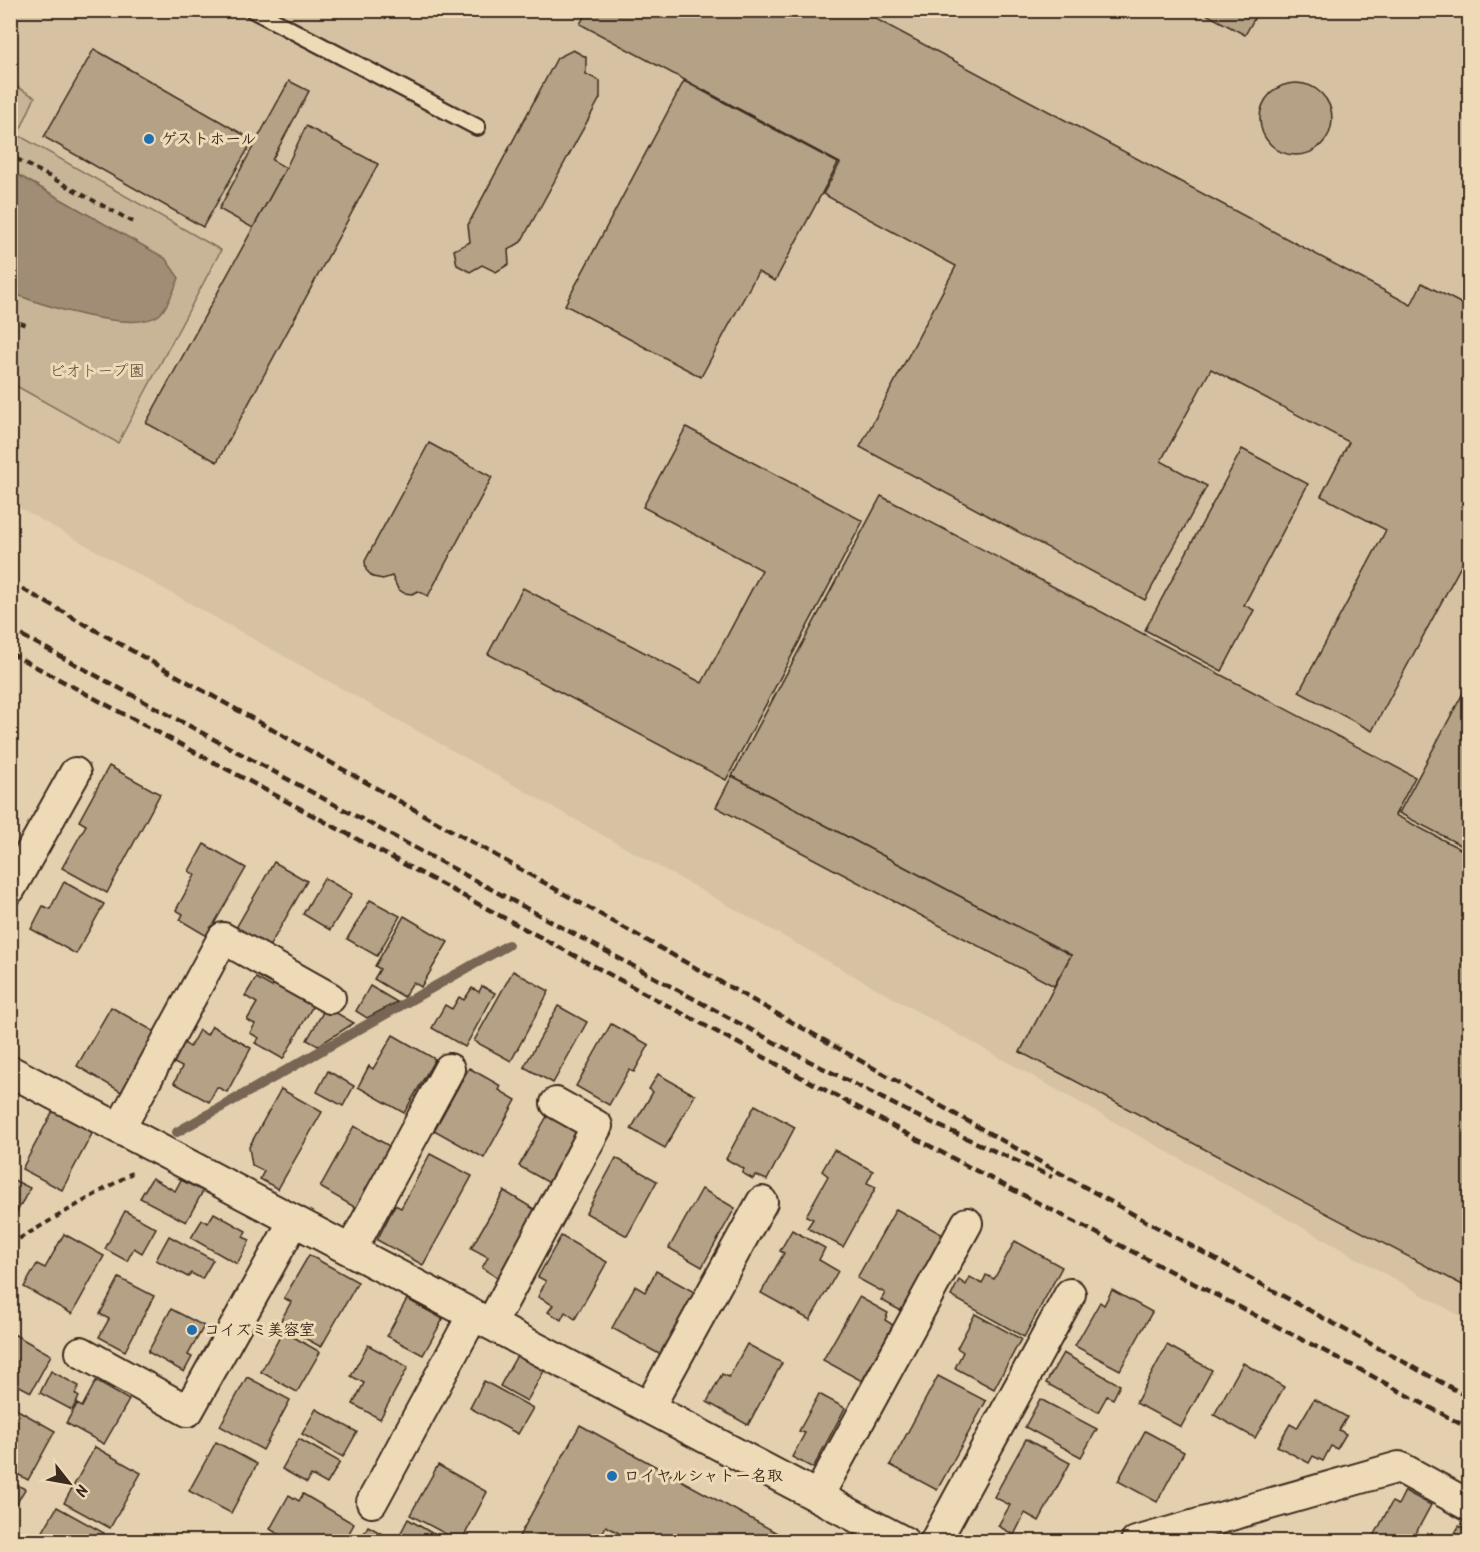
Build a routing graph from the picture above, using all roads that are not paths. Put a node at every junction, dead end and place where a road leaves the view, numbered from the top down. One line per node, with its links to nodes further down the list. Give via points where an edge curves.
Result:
1 (253, 10): 2 (lane)
2 (477, 127)
3 (75, 773): 4 (street)
4 (10, 889)
5 (330, 998): 9 (street, via 223,938)
6 (449, 1069): 13 (street)
7 (10, 1071): 9 (street)
8 (556, 1103): 15 (street, via 597,1126)
9 (120, 1128): 11 (street)
10 (762, 1202): 17 (street)
11 (294, 1221): 13 (street); 16 (street, via 188,1411)
12 (967, 1223): 18 (street)
13 (351, 1250): 15 (street)
14 (1070, 1294): 23 (street)
15 (482, 1319): 17 (street); 19 (street)
16 (81, 1352)
17 (649, 1407): 18 (street)
18 (818, 1496): 22 (street)
19 (372, 1503)
20 (1470, 1506): 21 (street, via 1399,1467)
21 (1153, 1539)
22 (904, 1542)
23 (935, 1542)

